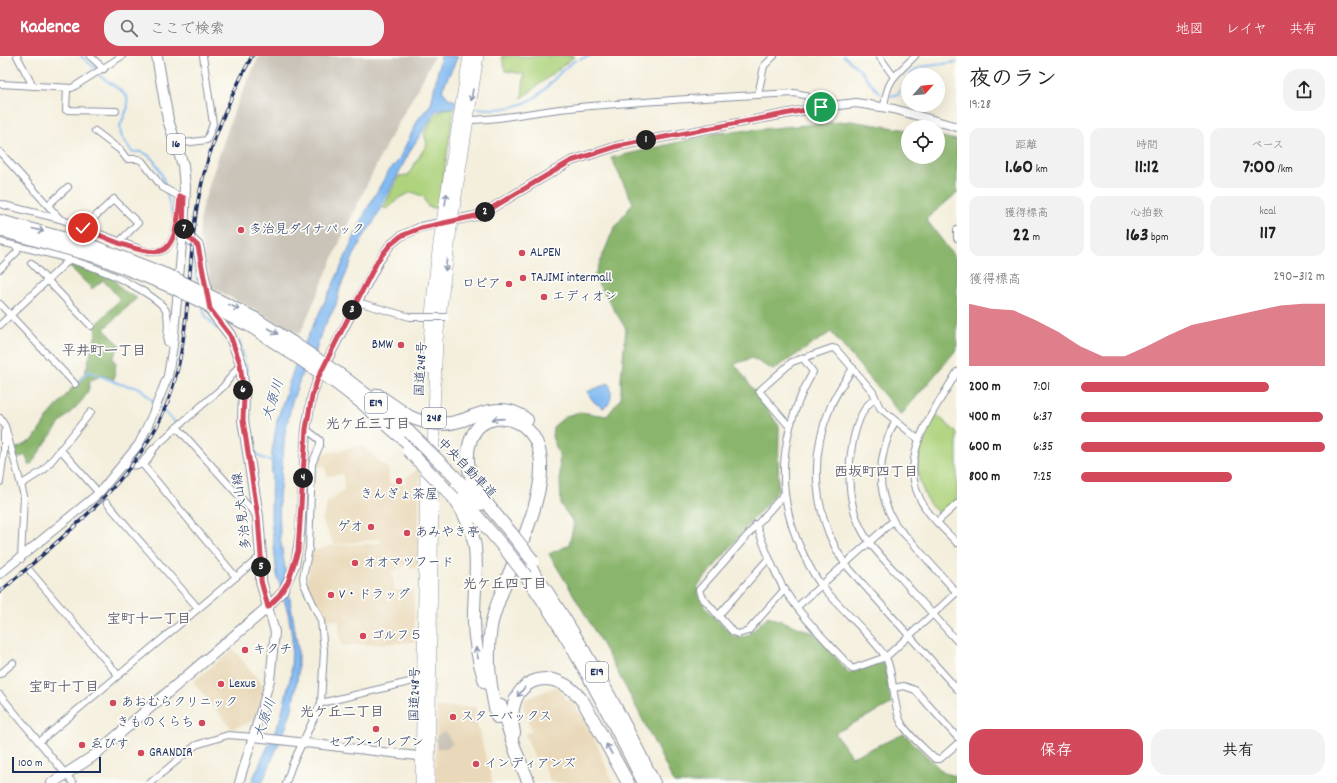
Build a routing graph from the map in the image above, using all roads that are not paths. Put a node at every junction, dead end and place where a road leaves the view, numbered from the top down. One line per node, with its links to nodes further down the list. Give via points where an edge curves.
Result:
1 (17, 56): 14 (street)
2 (90, 56): 11 (street)
3 (122, 56): 11 (street)
4 (157, 56): 23 (main road, 16, via 164,100)
5 (203, 56): 23 (street, via 213,124 207,140)
6 (469, 56): 31 (highway, 国道248号 / 248, one-way to 6)
7 (478, 56): 20 (highway, 国道248号 / 248, one-way to 20)
8 (774, 56): 16 (street, via 764,66)
9 (880, 56): 12 (street)
10 (915, 56): 12 (street)
11 (100, 72): 15 (street)
12 (894, 77): 18 (street, via 886,89)
13 (0, 84): 14 (street)
14 (33, 86): 15 (street)
15 (67, 89): 19 (street, via 66,110)
16 (758, 95): 17 (street, via 805,95); 20 (street, via 630,102 538,110 514,116)
17 (821, 107): 18 (street, via 856,103); 31 (street, via 618,146 584,156 571,161 480,215)
18 (884, 107): 21 (street)
19 (116, 111)
20 (468, 120): 31 (highway, 国道248号 / 248)
21 (957, 126)
22 (95, 131): 26 (street, via 120,150 127,159 142,161 162,187)
23 (176, 144): 26 (main road, 16, via 183,165)
24 (1, 154): 28 (street)
25 (68, 187): 28 (street)
26 (182, 197): 35 (main road, 16); 35 (street)
27 (0, 204): 29 (street)
28 (48, 205): 29 (street)
29 (60, 219): 32 (street)
30 (0, 221): 44 (highway, one-way to 44, via 95,247)
31 (447, 222): 45 (street, via 413,230 390,245 378,260); 107 (highway, 国道248号 / 248, via 432,305 429,347); 118 (highway, 国道248号 / 248, one-way to 118, via 435,384)
32 (83, 228): 38 (street); 38 (street, via 114,199 138,223)
33 (0, 230): 44 (highway, via 98,257)
34 (957, 230): 36 (street)
35 (180, 234): 38 (street, via 162,251 148,252); 51 (street); 53 (main road, 多治見犬山線, via 198,246 210,309 230,335)
36 (957, 238)
37 (0, 242): 39 (street)
38 (119, 242)
39 (18, 246): 40 (street); 42 (street, via 17,252)
40 (69, 260): 43 (street); 51 (street, via 100,269 152,298 165,309 168,319 167,342)
41 (31, 262): 43 (street)
42 (0, 269)
43 (47, 280): 47 (street); 50 (street)
44 (173, 282): 56 (highway, bridge, via 253,323)
45 (357, 302): 48 (street, bridge, via 410,317); 65 (street, via 318,378)
46 (0, 304): 47 (street)
47 (10, 315): 49 (street); 57 (street)
48 (446, 317)
49 (0, 325)
50 (91, 326)
51 (173, 345): 70 (street, via 168,376 160,398 139,444)
52 (803, 358): 54 (street, via 832,348 836,349); 63 (street, via 813,372 802,391); 63 (street, via 792,362 758,391)
53 (240, 363): 64 (street, via 223,387); 78 (main road, 多治見犬山線, via 244,396 243,420)
54 (853, 368): 58 (street, via 873,392); 88 (street, via 830,407 822,431 816,464 819,504 825,526)
55 (957, 372): 66 (street)
56 (340, 377): 67 (highway, 中央自動車道 / E19, via 368,396); 67 (highway, E19, via 368,414); 120 (highway, bridge, via 424,423 451,423 488,411 513,412 533,425 542,442 546,478 538,516 503,603 494,650 495,680 503,717)
57 (75, 384)
58 (875, 399): 61 (street, via 880,408); 83 (street, via 869,402 855,434 849,466 851,499 855,515)
59 (92, 412): 69 (street)
60 (0, 418): 62 (street)
61 (895, 421): 66 (street); 79 (street, via 881,458 882,492)
62 (5, 426): 71 (street); 72 (street)
63 (789, 426): 75 (street, via 784,461)
64 (177, 427): 68 (street); 78 (street)
65 (306, 429): 96 (street, via 300,533 295,565 288,582); 111 (street, via 320,440 312,464 309,549 303,577 321,621 324,651)
66 (918, 439): 80 (street, via 913,479 917,493)
67 (408, 442): 74 (highway, bridge); 82 (highway, 中央自動車道 / E19, bridge, via 454,476 482,505)
68 (154, 448): 70 (street, via 140,465); 92 (street, via 144,466)
69 (60, 449): 72 (street, via 44,470); 73 (street)
70 (123, 466): 73 (street)
71 (0, 482)
72 (22, 484): 87 (street, via 25,510)
73 (98, 493): 87 (street)
74 (454, 493): 82 (highway, 中央自動車道 / E19); 112 (highway, one-way to 74, via 483,676 474,635 477,550 472,531)
75 (785, 493): 81 (street); 93 (street, via 796,538)
76 (106, 503): 98 (street)
77 (957, 504): 80 (street)
78 (258, 517): 85 (main road, 多治見犬山線)
79 (893, 521): 83 (street); 95 (street)
80 (937, 522): 84 (street)
81 (756, 524): 86 (street); 100 (street, via 699,590)
82 (509, 541): 89 (highway, 中央自動車道 / E19, bridge); 89 (highway, bridge); 112 (highway, one-way to 82, via 489,681 491,626 498,600 530,522 542,470 538,446 525,427 513,421 492,419 476,429 466,453 467,464 474,484)
83 (870, 542): 88 (street); 99 (street)
84 (957, 543)
85 (261, 556): 92 (street); 96 (main road, 多治見犬山線, via 261,581)
86 (769, 558): 94 (street); 100 (street)
87 (20, 559): 91 (street)
88 (845, 564): 93 (street); 101 (street)
89 (530, 568): 129 (highway, 中央自動車道 / E19, via 553,614 590,675); 130 (highway, 中央自動車道 / E19, via 557,605 616,705)
90 (30, 571): 106 (street)
91 (0, 574)
92 (236, 577): 98 (street)
93 (821, 585): 97 (street); 103 (street)
94 (784, 589): 97 (street); 100 (street, via 744,634 733,632)
95 (957, 593): 99 (street)
96 (268, 607): 114 (street, via 275,632 274,653); 119 (main road, via 92,757)
97 (797, 607): 103 (street, via 852,669)
98 (198, 608): 106 (street)
99 (933, 614): 101 (street); 102 (street)
100 (718, 616)
101 (909, 636): 103 (street); 109 (street)
102 (957, 641)
103 (886, 657): 108 (street)
104 (13, 663): 105 (street)
105 (0, 674)
106 (118, 675): 115 (street)
107 (422, 679): 111 (street); 118 (highway, 国道248号 / 248)
108 (893, 688): 113 (street, via 904,686 914,690); 117 (street, via 901,723 935,760 940,759)
109 (957, 690)
110 (0, 695): 115 (street)
111 (321, 703): 116 (street)
112 (497, 717): 120 (highway)
113 (957, 737)
114 (257, 738): 116 (street); 123 (street, via 228,735 196,745); 124 (street)
115 (39, 742): 119 (street)
116 (301, 743): 118 (street); 125 (street)
117 (957, 744)
118 (425, 757): 126 (highway, 国道248号 / 248); 127 (highway, 国道248号 / 248)
119 (66, 775): 121 (main road); 122 (street)
120 (526, 781): 128 (highway, one-way to 120, via 576,693 563,682 546,678 538,679 524,687 513,706 512,728)
121 (52, 783)
122 (73, 783)
123 (150, 783)
124 (239, 783)
125 (286, 783)
126 (421, 783)
127 (429, 783)
128 (628, 783)
129 (644, 783)
130 (654, 783)

